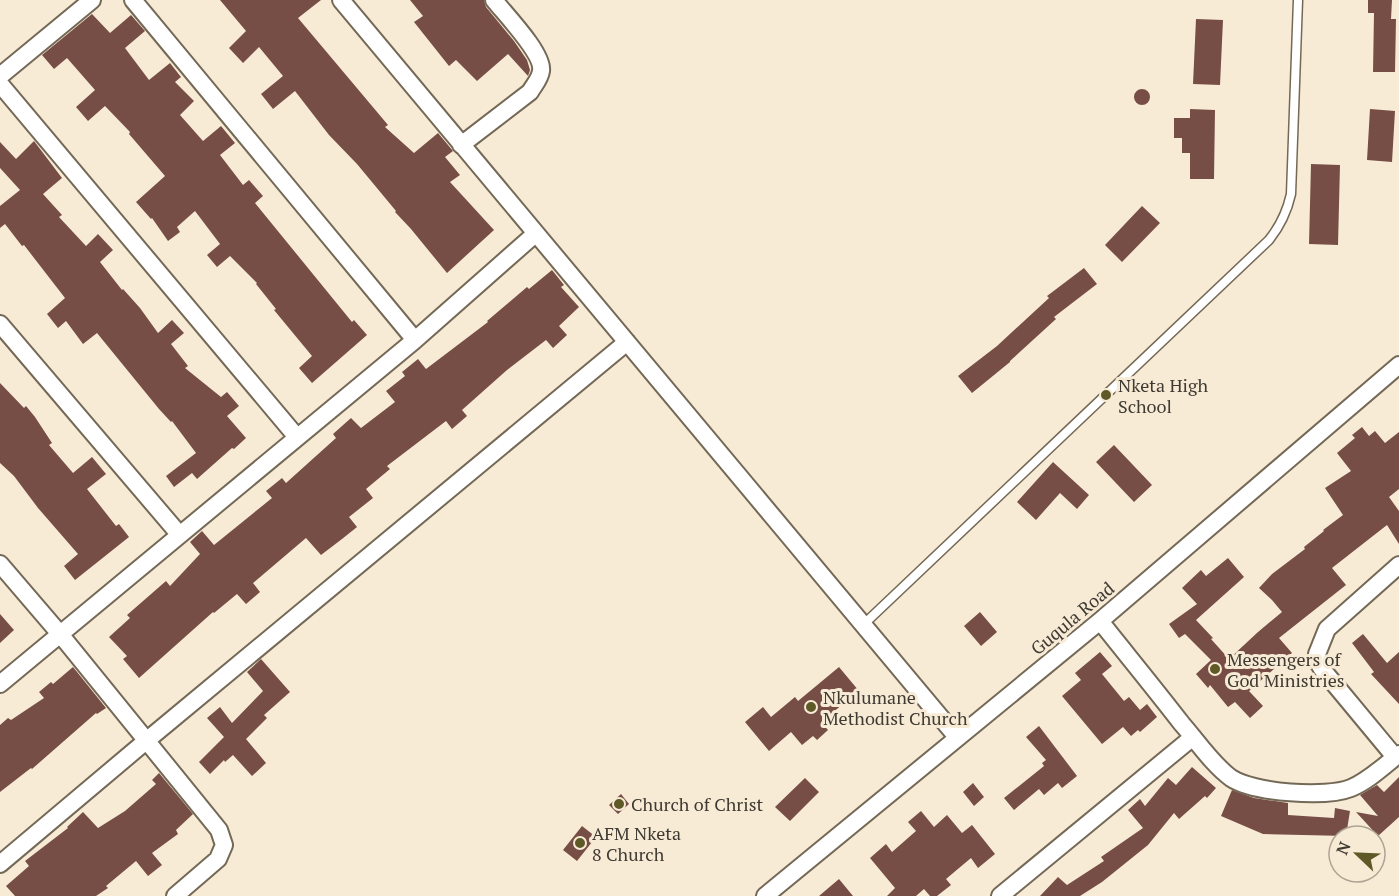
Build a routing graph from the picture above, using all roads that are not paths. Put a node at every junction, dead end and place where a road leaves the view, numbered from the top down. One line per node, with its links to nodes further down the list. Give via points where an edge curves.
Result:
1 (92, 0): 6 (street)
2 (133, 0): 11 (street)
3 (341, 0): 8 (street)
4 (494, 0): 8 (street, via 533,49 542,69 530,92)
5 (1298, 0): 19 (lane, via 1291,194 1281,224 1269,240)
6 (0, 76)
7 (0, 84): 14 (street)
8 (461, 145): 9 (street)
9 (534, 235): 11 (street); 12 (street)
10 (0, 324): 15 (street)
11 (415, 340): 14 (street)
12 (627, 342): 19 (street); 24 (street)
13 (1399, 365): 18 (street, Guqula Road)
14 (296, 436): 15 (street)
15 (179, 534): 20 (street)
16 (0, 564): 20 (street)
17 (1399, 565): 25 (street, via 1327,629 1317,654 1322,669)
18 (1100, 621): 22 (street); 23 (street, Guqula Road)
19 (863, 625): 23 (street)
20 (60, 634): 21 (street); 24 (street)
21 (0, 684)
22 (1193, 736): 25 (street, via 1233,779 1266,789 1341,792 1363,782); 29 (street)
23 (957, 737): 28 (street, Guqula Road)
24 (146, 741): 26 (street); 27 (street, via 224,838 218,860)
25 (1397, 756)
26 (0, 864)
27 (175, 896)
28 (765, 896)
29 (1000, 896)

